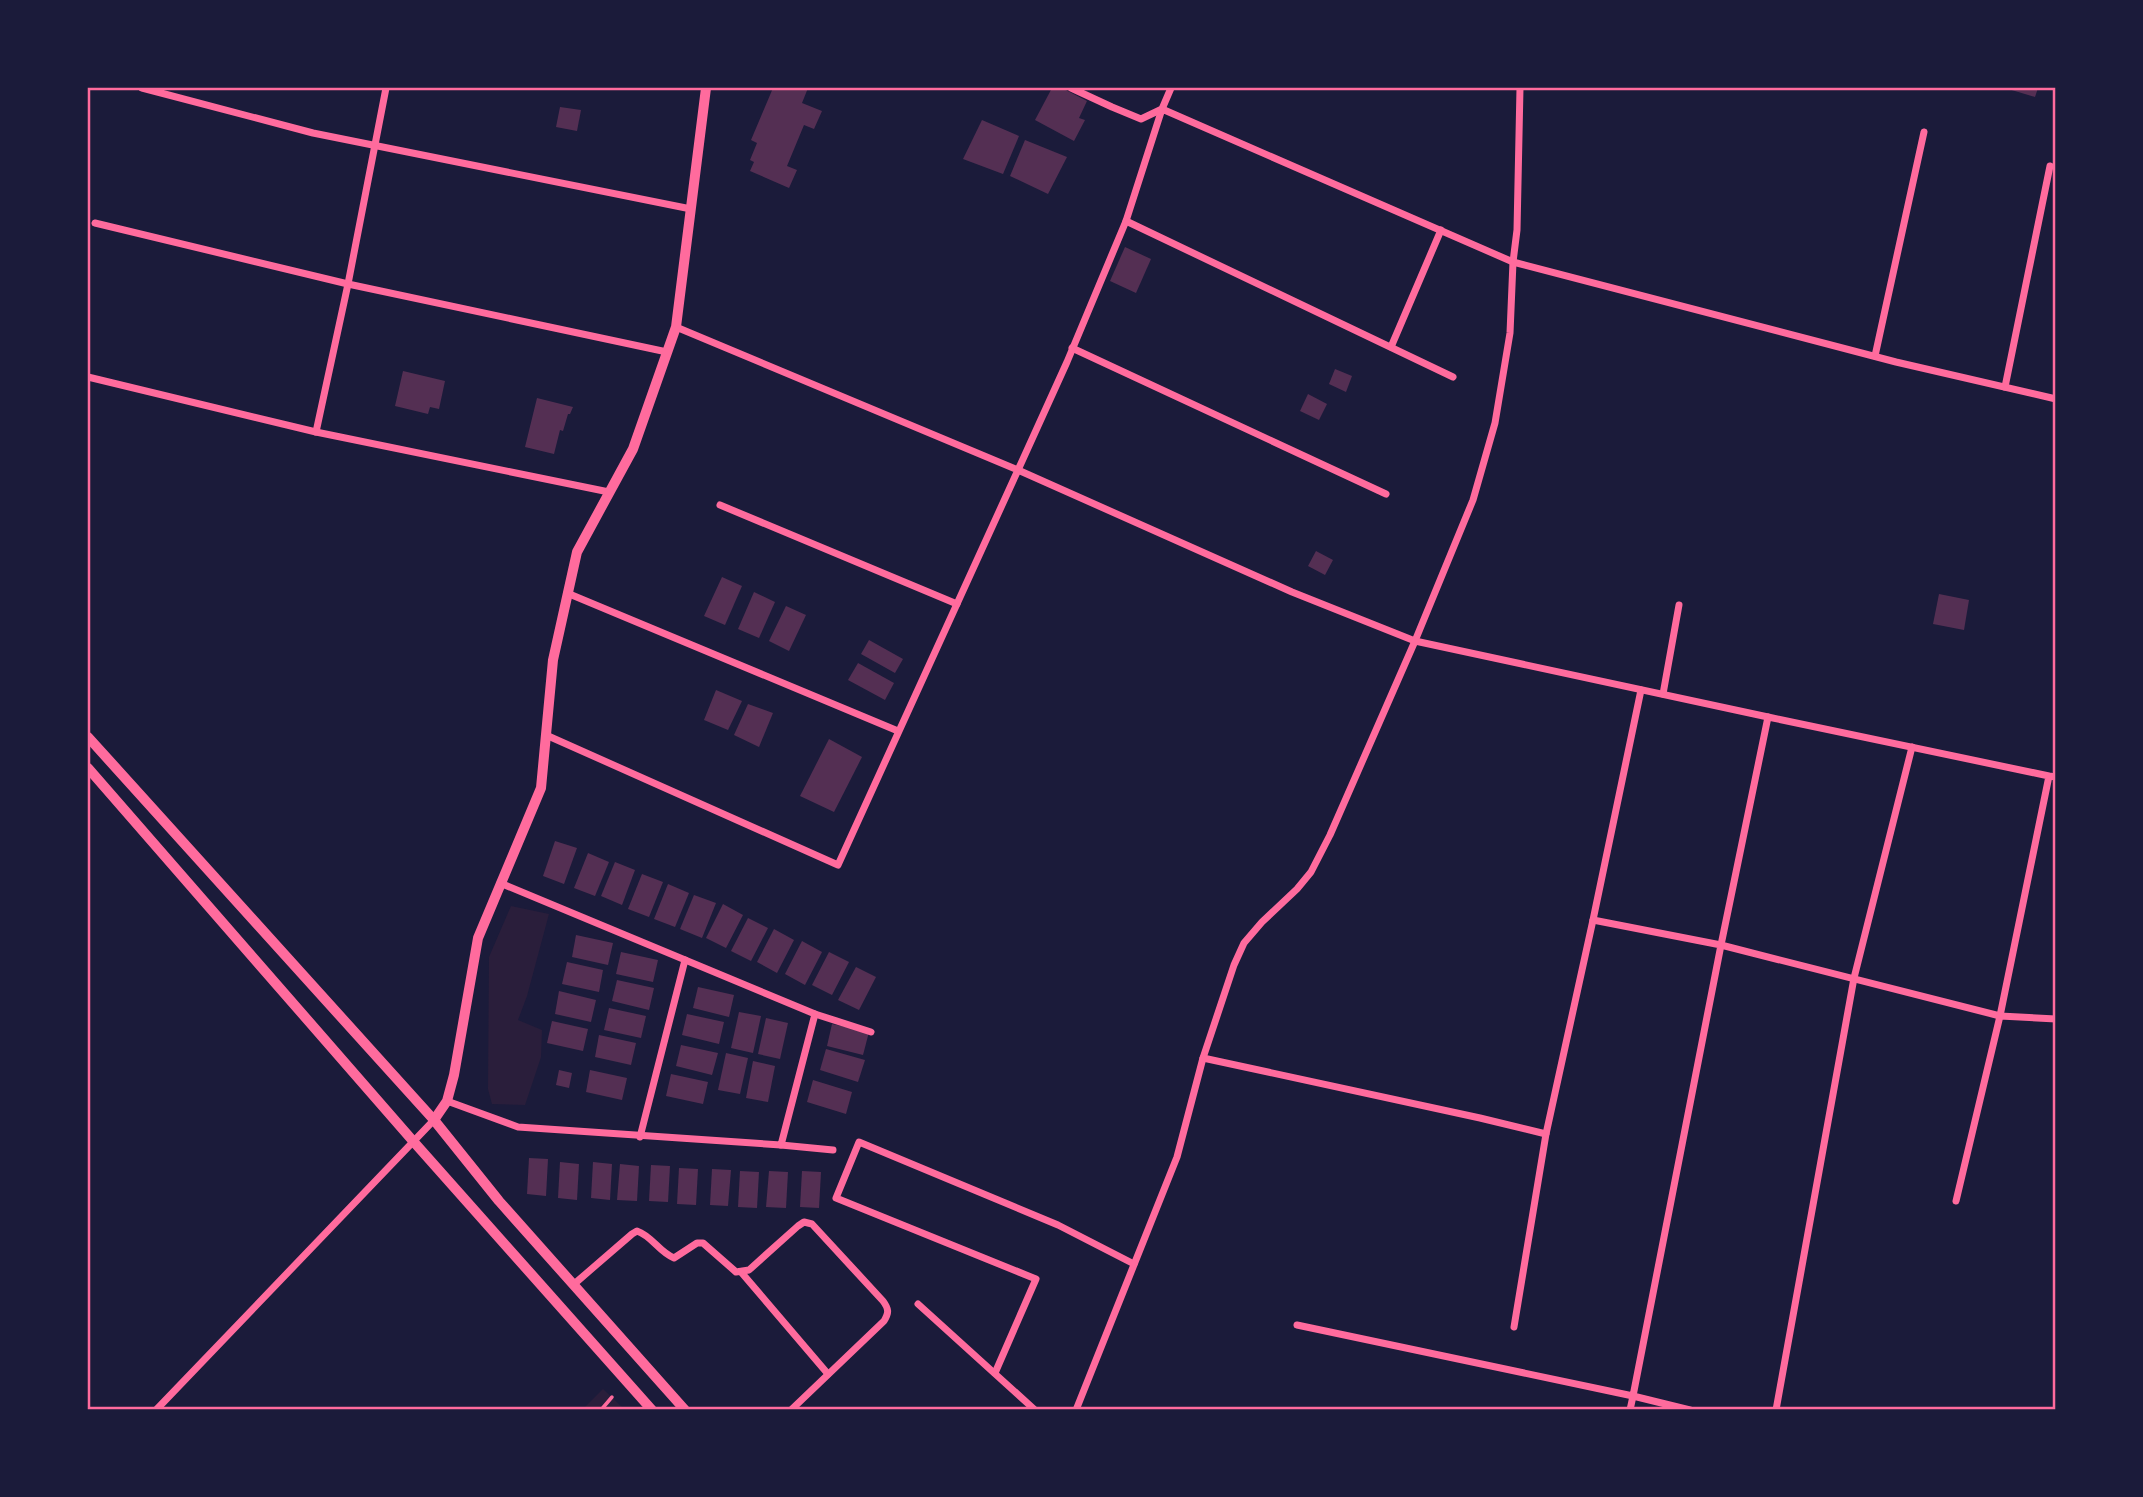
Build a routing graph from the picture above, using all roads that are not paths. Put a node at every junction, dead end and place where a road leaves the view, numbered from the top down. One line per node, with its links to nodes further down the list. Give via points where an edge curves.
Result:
1 (142, 88): 9 (street)
2 (386, 88): 9 (street)
3 (706, 88): 11 (street)
4 (1071, 88): 7 (street, via 1141,119)
5 (1171, 88): 7 (street)
6 (1520, 88): 15 (street)
7 (1162, 109): 12 (street); 14 (street)
8 (1924, 132): 21 (street)
9 (374, 145): 11 (street); 16 (street)
10 (2050, 166): 24 (street)
11 (691, 209): 17 (street)
12 (1126, 221): 18 (street); 19 (street)
13 (95, 223): 16 (street)
14 (1441, 230): 15 (street); 18 (street)
15 (1513, 262): 21 (street); 34 (street, via 1510,333 1495,423 1473,500)
16 (348, 284): 20 (street); 26 (street)
17 (676, 327): 20 (street); 27 (street)
18 (1391, 347): 22 (street)
19 (1072, 348): 27 (street); 29 (street)
20 (667, 352): 28 (street, via 633,449)
21 (1875, 356): 24 (street)
22 (1453, 376)
23 (88, 377): 26 (street)
24 (2005, 387): 25 (street)
25 (2056, 399)
26 (316, 432): 28 (street)
27 (1018, 470): 32 (street); 34 (street, via 1292,592)
28 (609, 492): 31 (street, via 577,552)
29 (1386, 494)
30 (720, 505): 32 (street)
31 (568, 593): 38 (street); 39 (street, via 552,660)
32 (957, 604): 38 (street)
33 (1679, 605): 36 (street)
34 (1415, 641): 35 (street); 53 (street, via 1311,872 1244,943)
35 (1641, 690): 36 (street); 45 (street)
36 (1663, 694): 37 (street)
37 (1768, 718): 41 (street); 46 (street)
38 (898, 731): 39 (street, via 838,865)
39 (546, 735): 44 (street, via 541,788)
40 (88, 737): 55 (street)
41 (1912, 747): 43 (street); 48 (street)
42 (88, 768): 58 (street)
43 (2052, 777): 50 (street)
44 (500, 883): 47 (street); 54 (street, via 478,938)
45 (1593, 920): 46 (street); 56 (street)
46 (1721, 945): 48 (street); 70 (street)
47 (685, 960): 49 (street); 57 (street)
48 (1854, 978): 50 (street); 79 (street)
49 (815, 1014): 52 (street); 59 (street)
50 (2000, 1016): 51 (street); 61 (street)
51 (2056, 1020)
52 (872, 1032)
53 (1203, 1058): 56 (street); 62 (street, via 1177,1157)
54 (447, 1101): 55 (street); 57 (street, via 518,1127)
55 (434, 1120): 58 (street); 64 (street)
56 (1546, 1135): 67 (street)
57 (640, 1137): 59 (street)
58 (413, 1141): 71 (street); 72 (street)
59 (781, 1145): 60 (street)
60 (833, 1150)
61 (1956, 1202)
62 (1134, 1264): 68 (street, via 1058,1225 859,1142 836,1198 1036,1279); 76 (street)
63 (741, 1272): 64 (street, via 703,1243 674,1258 637,1231); 69 (street); 69 (street, via 804,1222 813,1224 883,1301 888,1307 884,1321)
64 (573, 1285): 73 (street)
65 (918, 1304): 68 (street)
66 (1297, 1325): 70 (street)
67 (1514, 1327)
68 (995, 1373): 75 (street)
69 (828, 1374): 74 (street)
70 (1633, 1396): 77 (street); 78 (street)
71 (156, 1409)
72 (652, 1409)
73 (685, 1409)
74 (790, 1409)
75 (1035, 1409)
76 (1076, 1409)
77 (1629, 1409)
78 (1690, 1409)
79 (1776, 1409)

